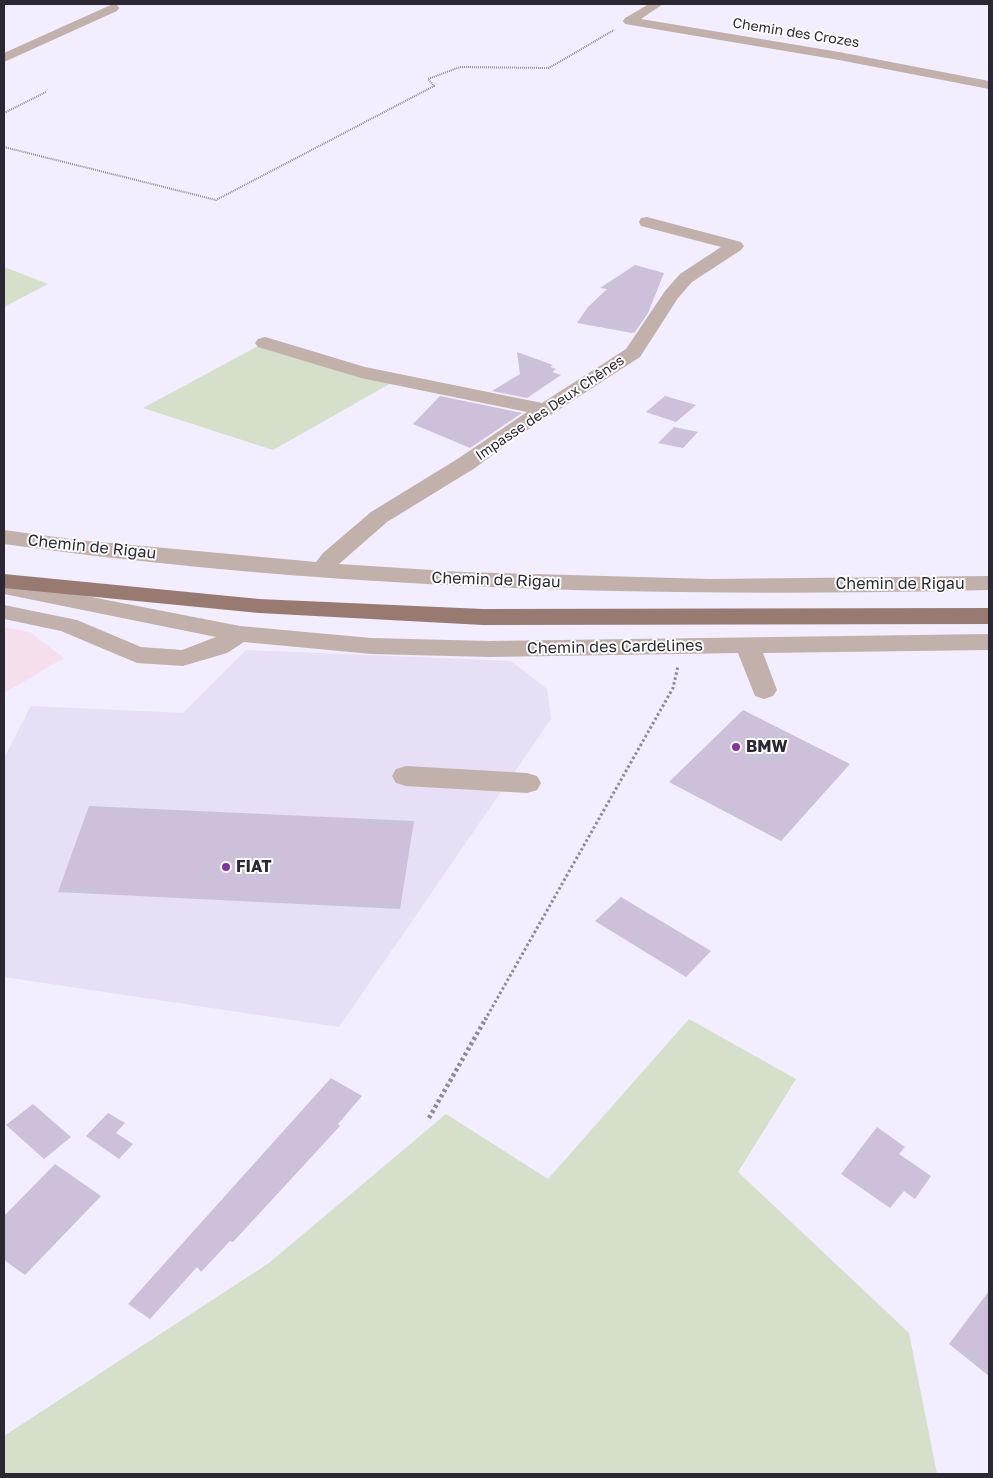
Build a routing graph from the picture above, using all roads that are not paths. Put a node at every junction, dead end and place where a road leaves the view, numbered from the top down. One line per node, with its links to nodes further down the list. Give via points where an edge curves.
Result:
1 (656, 4): 4 (street, Chemin des Crozes, via 629,22 839,56)
2 (113, 8): 3 (street)
3 (4, 58)
4 (989, 85)
5 (647, 222): 7 (street, Impasse des Deux Chênes, via 735,246 686,278 633,353)
6 (265, 343): 7 (street, via 361,372)
7 (545, 410): 10 (street, Impasse des Deux Chênes, via 460,468 379,517 331,558)
8 (4, 537): 10 (street, Chemin de Rigau)
9 (4, 564): 16 (main road, via 210,585 353,596 650,611)
10 (323, 570): 12 (street, Chemin de Rigau, via 463,579 690,585)
11 (4, 581): 16 (main road, via 259,606 483,617)
12 (989, 583)
13 (4, 587): 17 (street, Chemin des Cardelines)
14 (4, 612): 17 (street, via 68,625 137,655 183,658 218,647)
15 (989, 616): 16 (main road)
16 (684, 617)
17 (240, 634): 19 (street, Chemin des Cardelines, via 372,646 489,649)
18 (989, 642): 19 (street, Chemin des Cardelines)
19 (747, 644): 20 (street)
20 (764, 690)
21 (406, 776): 22 (street)
22 (527, 783)

